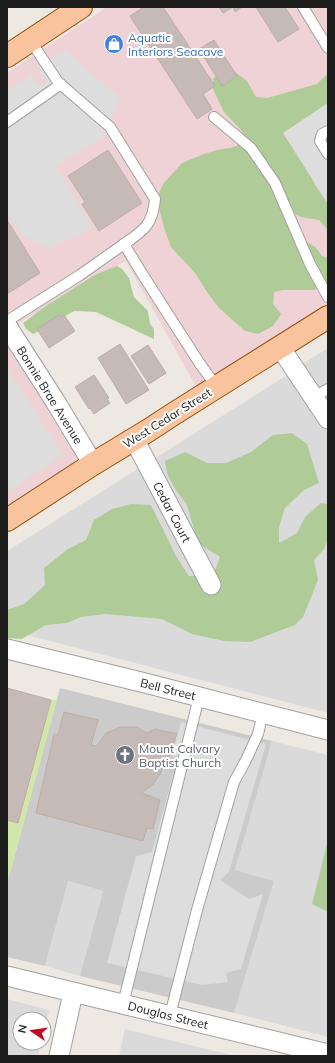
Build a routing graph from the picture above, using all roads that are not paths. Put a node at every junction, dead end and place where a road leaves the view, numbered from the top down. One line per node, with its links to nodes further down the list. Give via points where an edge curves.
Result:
1 (303, 7): 4 (lane)
2 (71, 9): 3 (main road)
3 (30, 40): 5 (main road); 6 (lane)
4 (328, 48)
5 (7, 56)
6 (61, 84): 8 (lane); 11 (lane, via 110,127 155,199 155,209 150,221 143,231)
7 (214, 117): 12 (lane, via 251,148 275,183 310,264)
8 (7, 122)
9 (328, 131): 10 (lane, via 322,134 320,141)
10 (328, 154)
11 (124, 244): 14 (lane); 17 (lane)
12 (328, 297)
13 (328, 317): 16 (main road, West Cedar Street)
14 (7, 321)
15 (7, 326): 21 (street, Bonnie Brae Avenue)
16 (280, 347): 17 (main road, West Cedar Street); 18 (street)
17 (217, 387): 20 (main road, West Cedar Street)
18 (321, 393): 19 (street)
19 (328, 420)
20 (134, 439): 21 (main road, West Cedar Street); 23 (street, Cedar Court)
21 (93, 464): 22 (main road, West Cedar Street)
22 (7, 520)
23 (211, 585)
24 (7, 649): 25 (street, Bell Street)
25 (199, 697): 26 (street, Bell Street); 30 (lane)
26 (263, 713): 27 (street, Bell Street); 31 (lane, via 258,734 234,782)
27 (328, 730)
28 (7, 976): 29 (street, Douglas Street)
29 (73, 993): 30 (street, Douglas Street); 33 (street)
30 (123, 1004): 31 (street, Douglas Street)
31 (170, 1015): 32 (street, Douglas Street)
32 (328, 1054)
33 (59, 1056)

